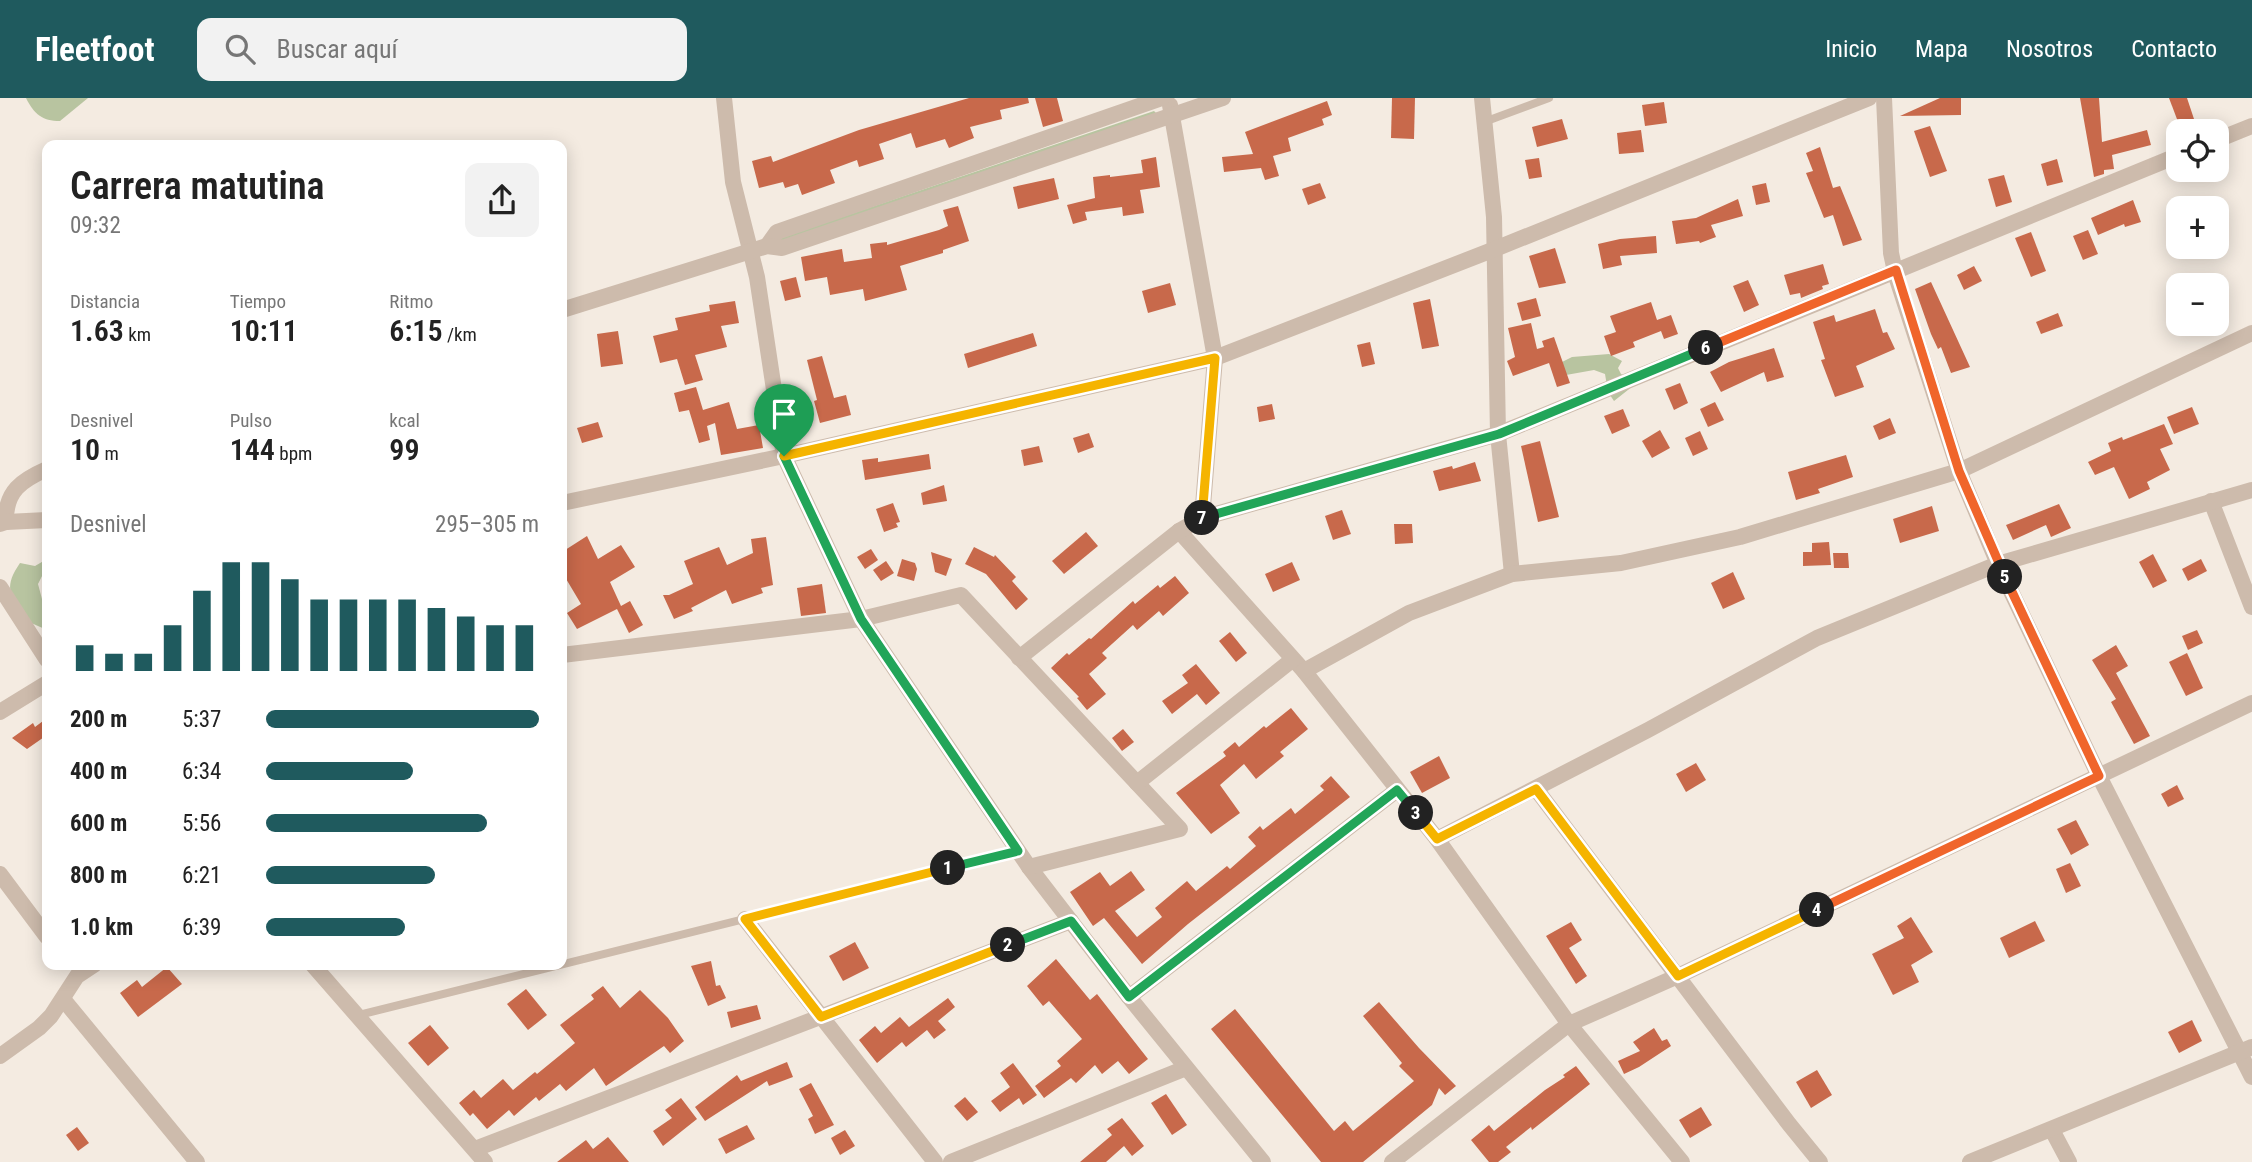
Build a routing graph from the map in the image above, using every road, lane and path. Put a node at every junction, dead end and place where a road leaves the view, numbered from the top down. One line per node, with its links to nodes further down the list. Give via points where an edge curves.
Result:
1 (724, 98): 14 (street, via 733,182)
2 (1162, 98): 14 (street, via 777,232)
3 (1168, 98): 9 (street)
4 (1223, 98): 9 (street)
5 (1482, 98): 10 (street)
6 (1549, 98): 10 (lane)
7 (1869, 98): 15 (street)
8 (1884, 98): 16 (street, via 1891,253)
9 (1172, 115): 14 (street, via 782,248); 19 (street)
10 (1484, 122): 15 (street)
11 (2252, 126): 12 (street)
12 (2229, 135)
13 (2166, 160): 16 (street)
14 (759, 249): 17 (street); 21 (street, via 757,277)
15 (1495, 249): 19 (street); 20 (street)
16 (1896, 270): 20 (street); 23 (street)
17 (567, 308)
18 (2252, 333): 23 (street)
19 (1215, 358): 21 (street); 27 (street)
20 (1499, 434): 27 (street); 32 (street)
21 (784, 456): 26 (street); 35 (street)
22 (42, 471): 29 (street, via 15,488)
23 (1959, 471): 31 (street); 32 (street, via 1740,537 1621,564)
24 (2252, 490): 25 (street)
25 (2211, 501): 31 (street); 34 (street)
26 (567, 502)
27 (1202, 518): 30 (street)
28 (42, 520): 29 (street)
29 (3, 523)
30 (1179, 531): 38 (street); 39 (street)
31 (1998, 564): 43 (street); 45 (street, via 1817,638)
32 (1512, 573): 39 (street)
33 (0, 587): 36 (street)
34 (2252, 607)
35 (861, 619): 37 (street); 38 (street, via 961,595); 48 (street)
36 (42, 652)
37 (567, 654)
38 (1019, 657): 44 (street)
39 (1298, 665): 44 (street); 46 (street)
40 (42, 685): 42 (street)
41 (2252, 703): 43 (street)
42 (0, 712)
43 (2099, 776): 58 (street); 64 (street)
44 (1136, 783): 49 (street, via 1180,830)
45 (1536, 789): 47 (street); 58 (street)
46 (1397, 790): 47 (street); 59 (street)
47 (1437, 839): 63 (street)
48 (1018, 851): 49 (street); 51 (lane)
49 (1029, 867): 52 (street)
50 (0, 874): 53 (street)
51 (745, 919): 54 (lane); 62 (street)
52 (1071, 921): 59 (street); 62 (street)
53 (42, 930)
54 (567, 964)
55 (73, 970): 60 (street)
56 (317, 970): 61 (street)
57 (542, 970): 61 (lane)
58 (1678, 976): 63 (street); 76 (street)
59 (1129, 997): 66 (street)
60 (63, 999): 65 (street, via 39,1028); 70 (street)
61 (359, 1016): 69 (street)
62 (821, 1017): 69 (street); 71 (street)
63 (1569, 1024): 74 (street); 75 (street)
64 (2246, 1051): 67 (street); 68 (street)
65 (0, 1056)
66 (1186, 1069): 72 (street); 73 (street)
67 (2252, 1077)
68 (2052, 1130): 77 (street); 78 (street)
69 (480, 1156)
70 (197, 1162)
71 (935, 1162)
72 (951, 1162)
73 (1263, 1162)
74 (1392, 1162)
75 (1682, 1162)
76 (1820, 1162)
77 (1970, 1162)
78 (2069, 1162)

